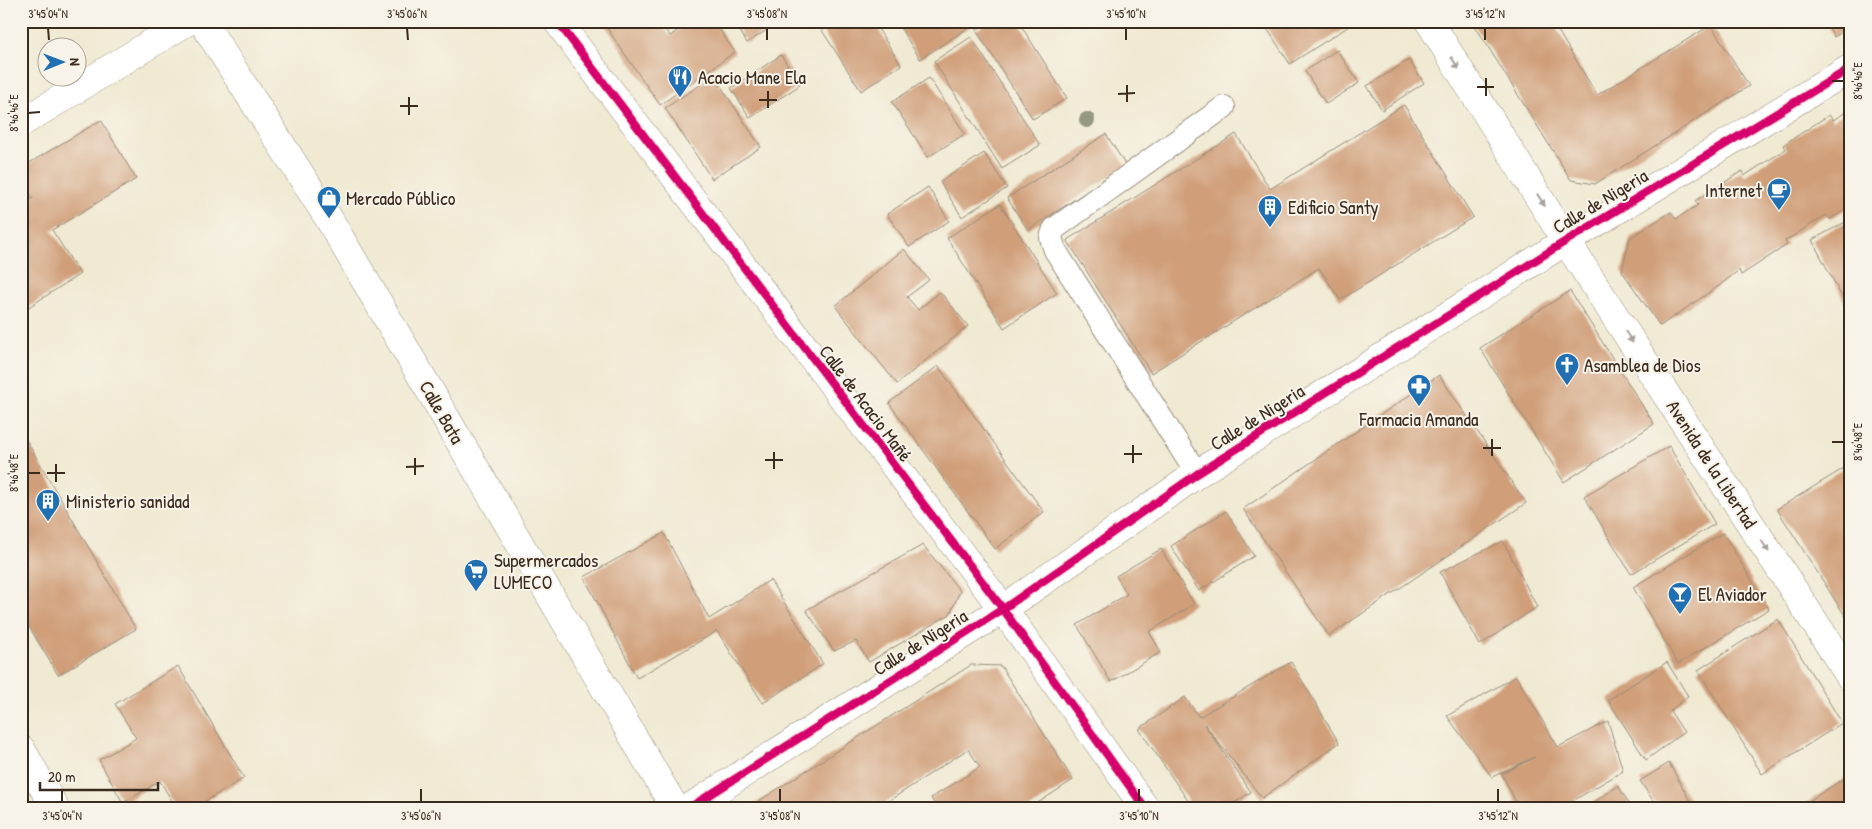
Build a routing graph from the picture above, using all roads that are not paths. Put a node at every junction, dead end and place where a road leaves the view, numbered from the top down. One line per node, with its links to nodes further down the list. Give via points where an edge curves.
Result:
1 (188, 21): 7 (street)
2 (202, 21): 14 (street, Calle Bata, via 329,219)
3 (557, 21): 10 (street, Calle de Acacio Mañé)
4 (1429, 21): 8 (street, Avenida de la Libertad, one-way to 8)
5 (1851, 68): 8 (street, Calle de Nigeria)
6 (1224, 107): 9 (lane, via 1054,229 1050,238)
7 (21, 123)
8 (1566, 241): 9 (street, Calle de Nigeria); 11 (street, Avenida de la Libertad, one-way to 11)
9 (1197, 474): 10 (street, Calle de Nigeria)
10 (1003, 610): 15 (street, Calle de Nigeria); 16 (street, Calle de Acacio Mañé)
11 (1851, 678)
12 (21, 748): 13 (street)
13 (55, 808)
14 (675, 808)
15 (689, 808)
16 (1145, 808)

